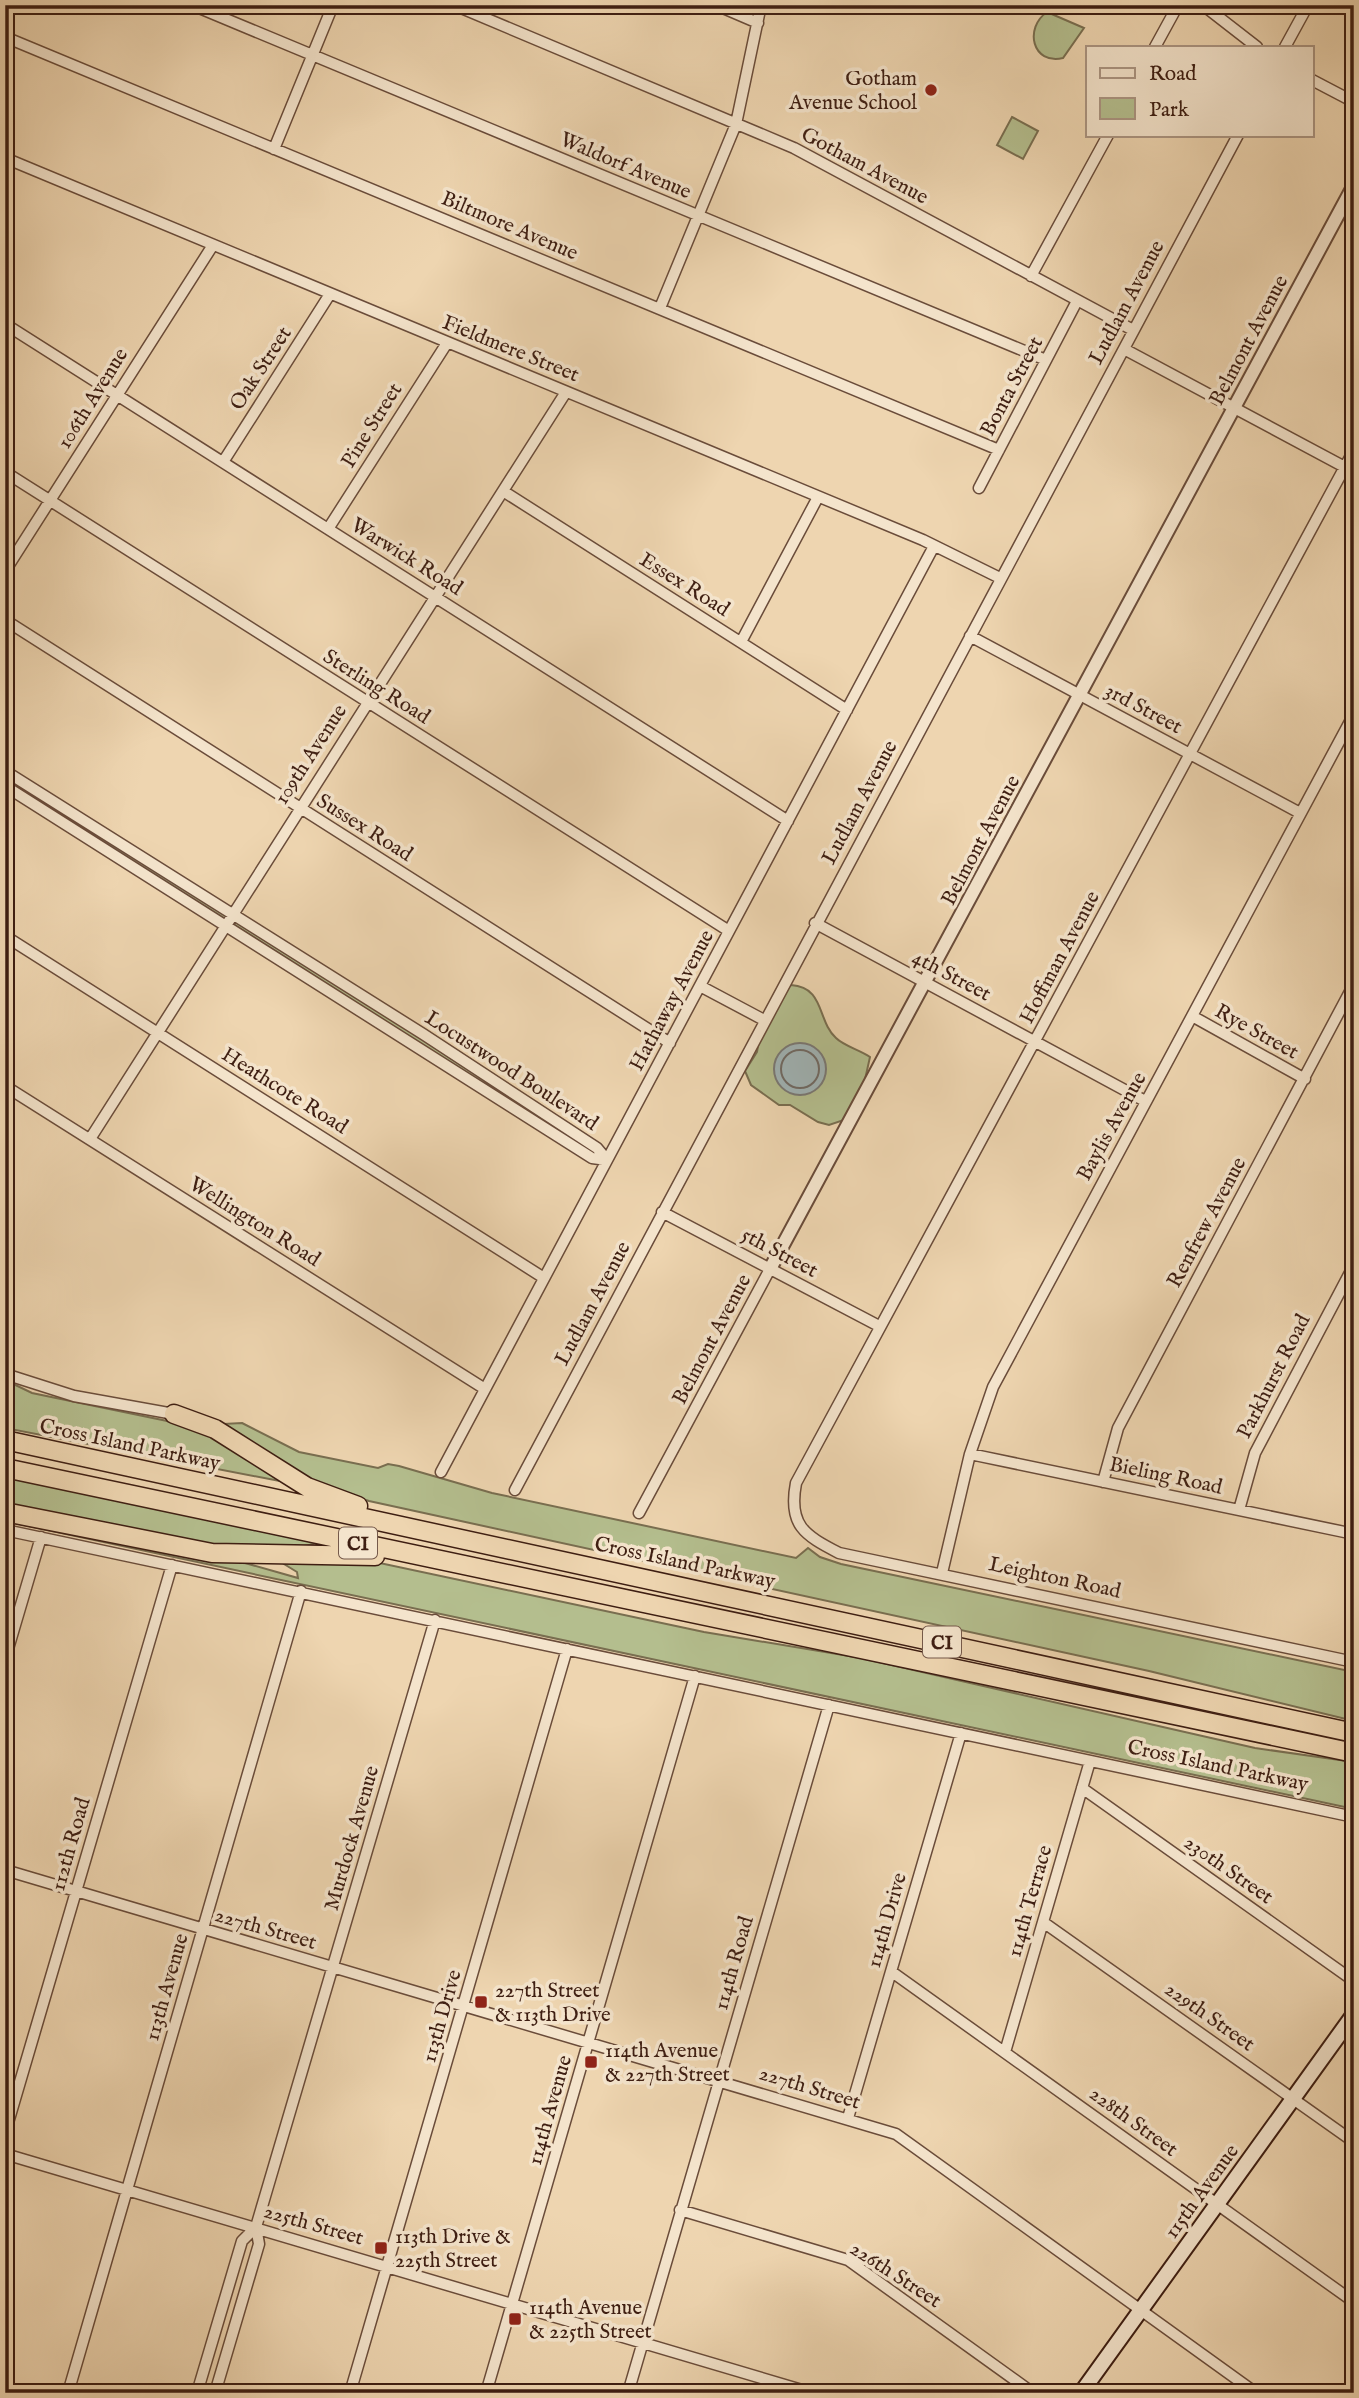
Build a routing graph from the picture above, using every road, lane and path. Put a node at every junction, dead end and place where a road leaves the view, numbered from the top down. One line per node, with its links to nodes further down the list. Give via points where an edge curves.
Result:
1 (192, 5): 14 (street, Waldorf Avenue)
2 (333, 5): 14 (street)
3 (454, 5): 17 (street, Gotham Avenue)
4 (716, 5): 9 (street)
5 (761, 5): 9 (street)
6 (1178, 5): 11 (street)
7 (1203, 5): 12 (street)
8 (1308, 5): 13 (street)
9 (758, 23): 17 (street)
10 (5, 37): 20 (street, Biltmore Avenue)
11 (1157, 46)
12 (1256, 46)
13 (1286, 46)
14 (313, 56): 20 (street); 23 (street, Waldorf Avenue)
15 (1314, 81): 16 (street)
16 (1354, 102)
17 (737, 124): 23 (street); 25 (street, Gotham Avenue, via 794,148)
18 (1107, 136): 25 (street)
19 (1237, 136): 30 (street, Ludlam Avenue)
20 (274, 149): 28 (street, Biltmore Avenue)
21 (5, 158): 24 (street, Fieldmere Street)
22 (1354, 185): 36 (street, Belmont Avenue)
23 (698, 216): 28 (street); 33 (street, Waldorf Avenue)
24 (213, 245): 26 (street, Fieldmere Street); 35 (street, 106th Avenue)
25 (1031, 276): 27 (street, Gotham Avenue)
26 (330, 294): 31 (street, Fieldmere Street); 39 (street, Oak Street)
27 (1077, 301): 30 (street, Gotham Avenue); 33 (street, Bonta Street)
28 (660, 309): 37 (street, Biltmore Avenue)
29 (5, 324): 35 (street, Warwick Road)
30 (1133, 330): 32 (street, Ludlam Avenue)
31 (447, 343): 34 (street, Fieldmere Street); 46 (street, Pine Street)
32 (1124, 349): 36 (street); 49 (street, Ludlam Avenue)
33 (1046, 360): 37 (street, Bonta Street)
34 (566, 392): 43 (street, 109th Avenue); 44 (street, Fieldmere Street)
35 (116, 395): 39 (street, Warwick Road); 45 (street, 106th Avenue)
36 (1234, 408): 40 (street); 54 (street, Belmont Avenue)
37 (999, 450): 42 (street, Bonta Street)
38 (1354, 450): 40 (street, Hoffman Avenue)
39 (223, 462): 46 (street, Warwick Road)
40 (1349, 470): 58 (street, Hoffman Avenue)
41 (5, 472): 45 (street, Sterling Road)
42 (979, 488)
43 (503, 491): 50 (street, 109th Avenue); 53 (street, Essex Road)
44 (818, 497): 47 (street, Fieldmere Street); 53 (street)
45 (49, 501): 48 (street, 106th Avenue); 55 (street, Sterling Road)
46 (328, 529): 50 (street, Warwick Road)
47 (934, 546): 49 (street, Fieldmere Street); 56 (street, Hathaway Avenue)
48 (5, 571)
49 (1000, 578): 52 (street, Ludlam Avenue)
50 (435, 596): 55 (street, 109th Avenue); 64 (street, Warwick Road)
51 (5, 620): 61 (street, Sussex Road)
52 (970, 636): 54 (street, 3rd Street); 67 (street, Ludlam Avenue)
53 (741, 642): 56 (street, Essex Road)
54 (1079, 695): 58 (street, 3rd Street); 71 (street, Belmont Avenue)
55 (366, 702): 61 (street, 109th Avenue); 69 (street, Sterling Road)
56 (847, 710): 64 (street, Hathaway Avenue)
57 (1354, 714): 62 (street, Baylis Avenue)
58 (1190, 754): 62 (street, 3rd Street); 78 (street, Hoffman Avenue)
59 (5, 771): 63 (street, Locustwood Boulevard)
60 (5, 786): 65 (street, Locustwood Boulevard)
61 (299, 808): 66 (street, 109th Avenue); 79 (street, Sussex Road)
62 (1300, 813): 74 (street, Baylis Avenue)
63 (73, 814): 65 (street); 66 (street, Locustwood Boulevard)
64 (788, 821): 69 (street, Hathaway Avenue)
65 (67, 825): 68 (street, Locustwood Boulevard)
66 (233, 915): 68 (street, 109th Avenue); 77 (street, Locustwood Boulevard)
67 (815, 923): 71 (street, 4th Street); 75 (street, Ludlam Avenue)
68 (225, 927): 76 (street, 109th Avenue); 80 (street, Locustwood Boulevard)
69 (729, 931): 72 (street, Hathaway Avenue)
70 (5, 936): 76 (street, Heathcote Road)
71 (925, 982): 78 (street, 4th Street); 88 (street, Belmont Avenue)
72 (700, 986): 75 (street); 79 (street, Hathaway Avenue)
73 (1353, 989): 81 (street, Renfrew Avenue)
74 (1192, 1016): 81 (street, Rye Street); 83 (street, Baylis Avenue)
75 (764, 1020): 86 (street, Ludlam Avenue)
76 (156, 1032): 84 (street, 109th Avenue); 89 (street, Heathcote Road)
77 (423, 1034): 80 (street); 85 (street, Locustwood Boulevard)
78 (1035, 1041): 83 (street, 4th Street); 90 (street, Hoffman Avenue)
79 (670, 1042): 85 (street, Hathaway Avenue)
80 (416, 1046): 85 (street, Locustwood Boulevard, via 592,1158)
81 (1305, 1079): 98 (street, Renfrew Avenue, via 1118,1428)
82 (5, 1086): 84 (street, Wellington Road)
83 (1145, 1101): 95 (street, Baylis Avenue, via 993,1387)
84 (90, 1139): 92 (street, Wellington Road)
85 (607, 1160): 89 (street, Hathaway Avenue)
86 (662, 1212): 88 (street, 5th Street); 100 (street, Ludlam Avenue)
87 (1354, 1265): 101 (street, Parkhurst Road, via 1255,1453)
88 (770, 1269): 90 (street, 5th Street); 103 (street, Belmont Avenue)
89 (544, 1278): 92 (street, Hathaway Avenue)
90 (879, 1326): 99 (street, Hoffman Avenue)
91 (5, 1374): 93 (street, via 62,1393)
92 (485, 1389): 97 (street, Hathaway Avenue)
93 (174, 1414): 106 (highway, via 215,1429 307,1487)
94 (5, 1440): 106 (highway, Cross Island Parkway / CI)
95 (970, 1454): 98 (street, Bieling Road); 110 (street, Baylis Avenue)
96 (5, 1468): 108 (highway, Cross Island Parkway / CI)
97 (441, 1472)
98 (1103, 1482): 101 (street, Bieling Road)
99 (796, 1483): 110 (street, Leighton Road, via 792,1503 799,1527 814,1540 839,1553)
100 (515, 1490)
101 (1239, 1510): 105 (street, Bieling Road)
102 (5, 1512): 108 (highway, via 212,1553)
103 (639, 1513)
104 (5, 1530): 107 (street, Cross Island Parkway)
105 (1354, 1534)
106 (448, 1535): 119 (highway, Cross Island Parkway / CI)
107 (41, 1537): 109 (street, Cross Island Parkway); 114 (street)
108 (434, 1559): 120 (highway, Cross Island Parkway / CI)
109 (172, 1565): 111 (street, Cross Island Parkway); 125 (street, 112th Road)
110 (942, 1573): 115 (street, Leighton Road)
111 (300, 1591): 112 (street, Cross Island Parkway); 127 (street, 113th Avenue)
112 (435, 1620): 113 (street, Cross Island Parkway); 128 (street, Murdock Avenue)
113 (567, 1649): 116 (street, Cross Island Parkway); 131 (street, 113th Drive)
114 (5, 1659)
115 (1354, 1662)
116 (695, 1676): 117 (street, Cross Island Parkway); 133 (street, 114th Avenue)
117 (828, 1705): 118 (street, Cross Island Parkway); 135 (street, 114th Road)
118 (961, 1733): 121 (street, Cross Island Parkway); 129 (street, 114th Drive)
119 (1354, 1733)
120 (1354, 1753)
121 (1090, 1761): 122 (street, 114th Terrace); 123 (street, Cross Island Parkway)
122 (1082, 1788): 126 (street, 114th Terrace); 130 (street, 230th Street)
123 (1352, 1818)
124 (5, 1870): 125 (street, 227th Street)
125 (76, 1892): 127 (street, 227th Street); 138 (street, 112th Road)
126 (1044, 1922): 134 (street, 114th Terrace); 136 (street, 229th Street)
127 (203, 1929): 128 (street, 227th Street); 141 (street, 113th Avenue)
128 (334, 1968): 131 (street, 227th Street); 144 (street, Murdock Avenue)
129 (892, 1972): 134 (street, 228th Street); 137 (street, 114th Drive)
130 (1354, 1981)
131 (464, 2006): 133 (street, 227th Street); 145 (street, 113th Drive)
132 (1354, 2014): 136 (main road, 115th Avenue)
133 (588, 2042): 135 (street, 227th Street); 146 (street, 114th Avenue)
134 (1004, 2052): 142 (street, 228th Street)
135 (719, 2080): 137 (street, 227th Street); 143 (street, 114th Road)
136 (1293, 2098): 139 (street, 229th Street); 142 (main road, 115th Avenue)
137 (848, 2118): 148 (street, 227th Street, via 896,2134)
138 (5, 2133)
139 (1354, 2142)
140 (5, 2154): 141 (street, 225th Street)
141 (128, 2189): 144 (street, 225th Street); 152 (street, 113th Avenue)
142 (1217, 2204): 147 (street, 228th Street); 148 (main road, 115th Avenue)
143 (680, 2210): 149 (street, 114th Road); 159 (street, 226th Street, via 848,2260)
144 (256, 2227): 145 (street, 225th Street); 150 (street, Murdock Avenue, via 242,2241); 151 (street, Murdock Avenue, via 259,2244)
145 (387, 2265): 146 (street, 225th Street); 155 (street, 113th Drive)
146 (513, 2302): 149 (street, 225th Street); 156 (street, 114th Avenue)
147 (1354, 2302)
148 (1141, 2310): 160 (main road, 115th Avenue); 161 (street, 227th Street)
149 (643, 2340): 157 (street, 114th Road); 158 (street, 225th Street)
150 (208, 2355): 151 (street); 153 (street, Murdock Avenue)
151 (225, 2360): 154 (street, Murdock Avenue)
152 (68, 2393)
153 (197, 2393)
154 (215, 2393)
155 (350, 2393)
156 (486, 2393)
157 (628, 2393)
158 (812, 2393)
159 (1033, 2393)
160 (1082, 2393)
161 (1256, 2393)

